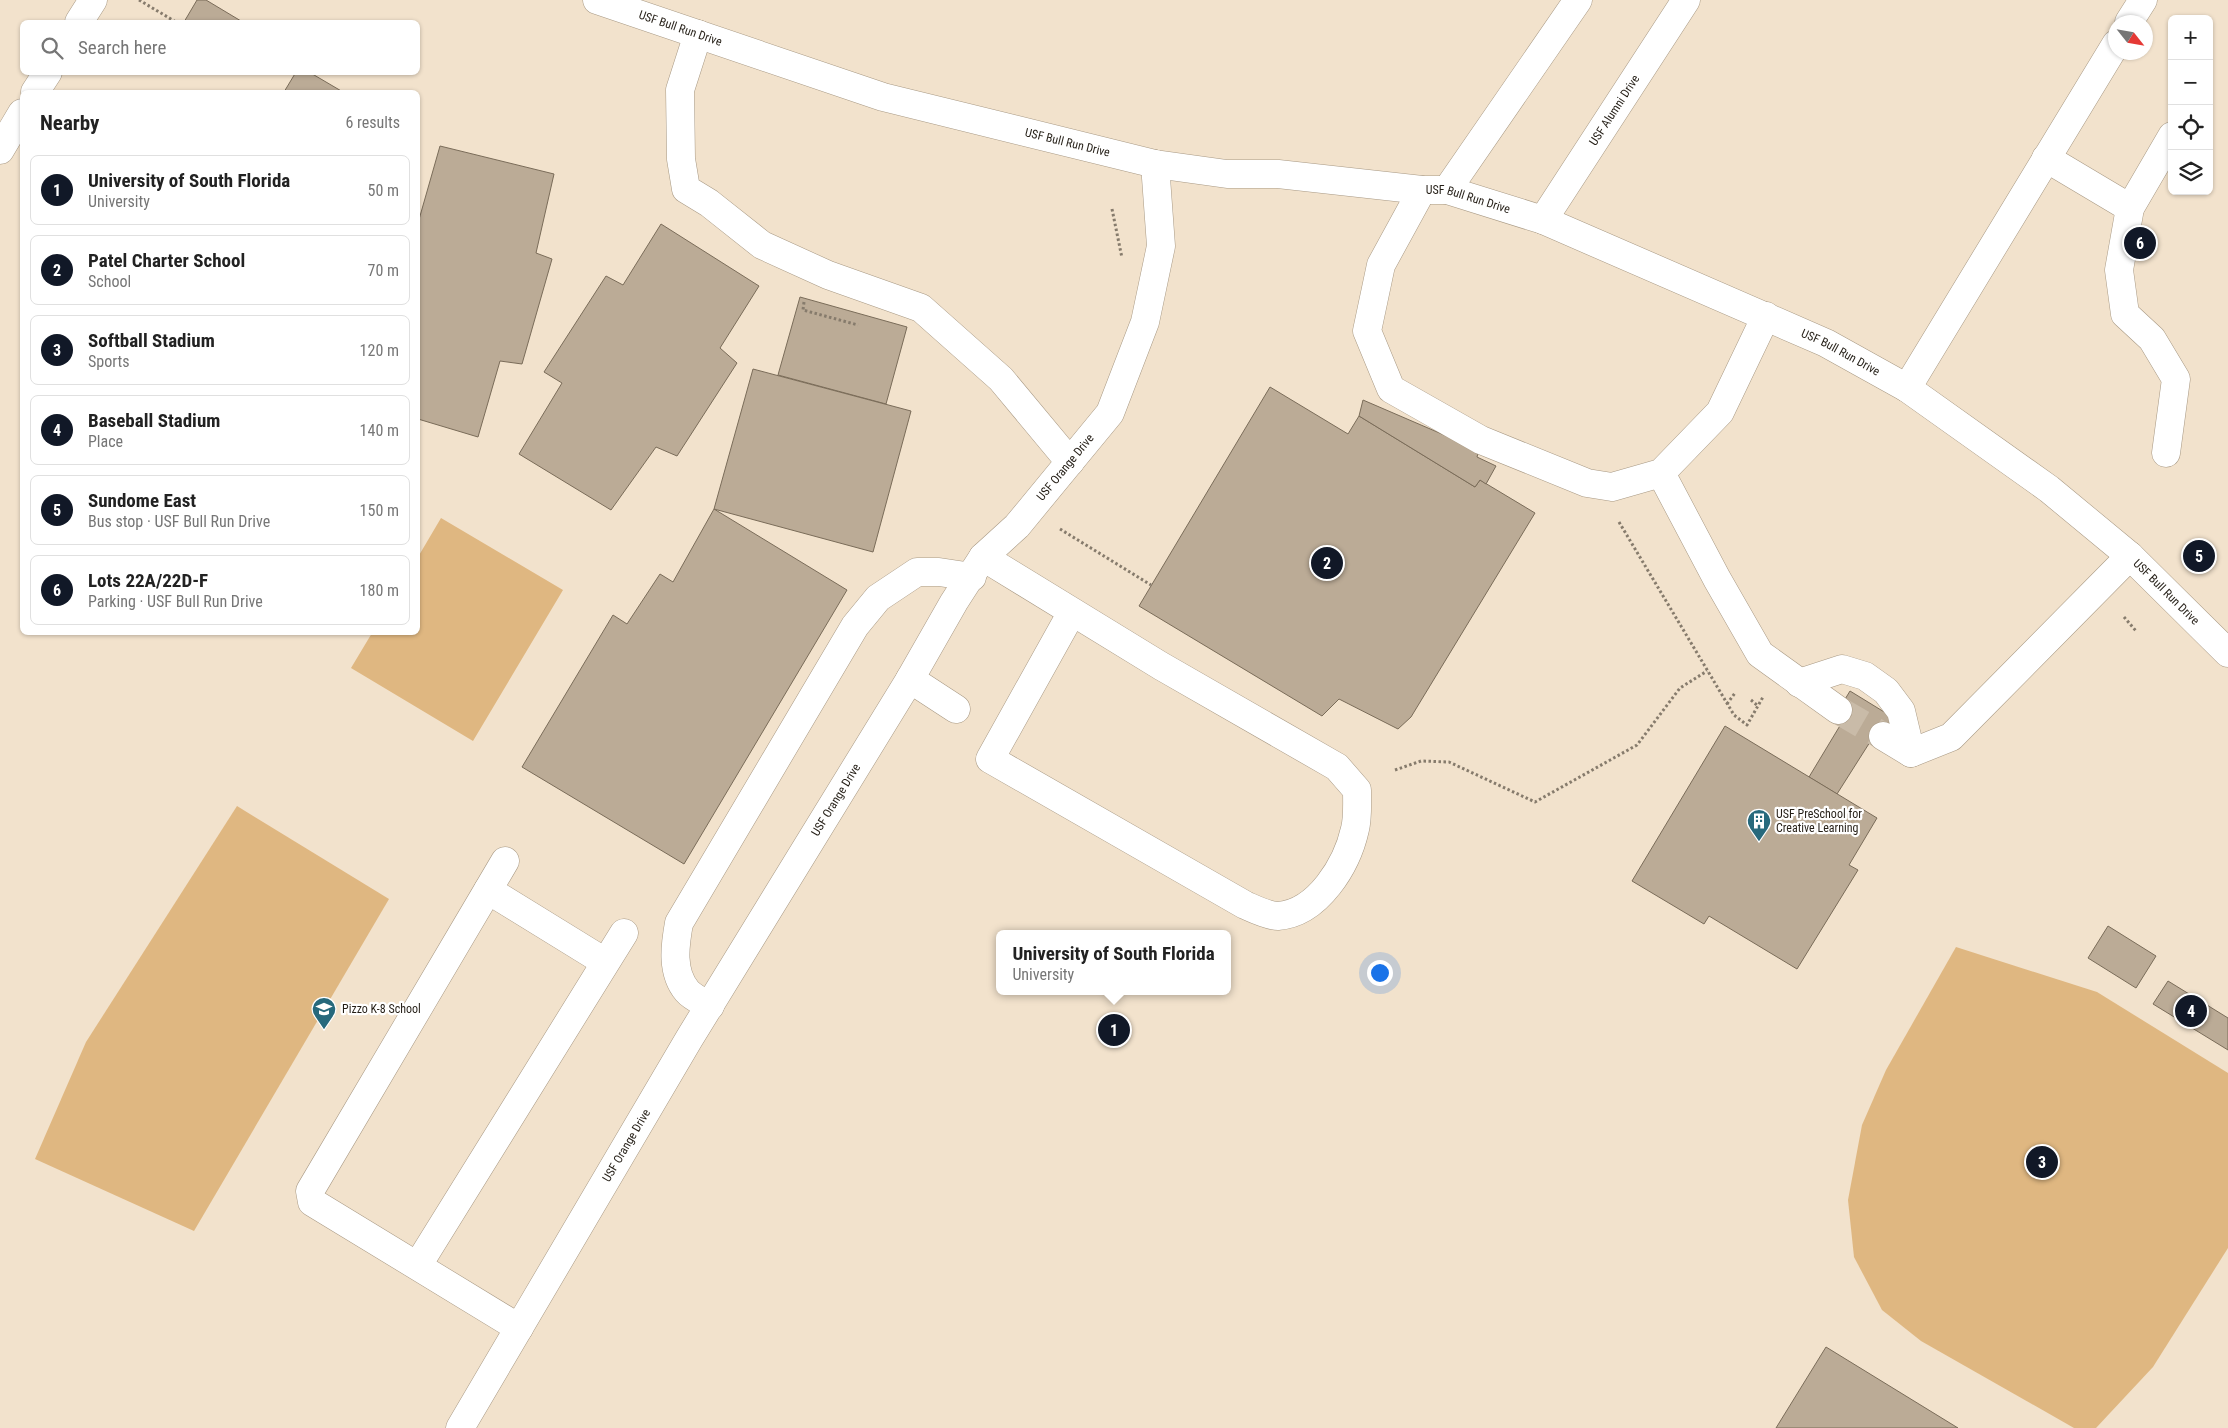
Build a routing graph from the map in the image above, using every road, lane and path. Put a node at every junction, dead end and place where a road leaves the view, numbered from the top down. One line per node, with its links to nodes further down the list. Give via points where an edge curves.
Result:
1 (93, 0): 8 (street)
2 (139, 0): 9 (path)
3 (597, 0): 10 (street, USF Bull Run Drive)
4 (1578, 0): 19 (street)
5 (1686, 0): 21 (street, USF Alumni Drive)
6 (2143, 0): 7 (street)
7 (2133, 15)
8 (80, 20)
9 (173, 20)
10 (698, 34): 18 (street, USF Bull Run Drive, via 884,97); 27 (street, via 680,90 681,158 686,189 762,245 828,275 921,308 1001,379)
11 (2108, 57): 17 (street)
12 (46, 75): 13 (street)
13 (36, 90)
14 (20, 116): 16 (street)
15 (2168, 143): 20 (street)
16 (0, 150)
17 (2046, 158): 20 (street); 25 (street)
18 (1155, 164): 19 (street, USF Bull Run Drive, via 1227,174 1278,174); 27 (street, USF Orange Drive, via 1161,246 1145,322 1110,413)
19 (1434, 190): 21 (street, USF Bull Run Drive); 28 (street, via 1381,265 1367,331 1391,389 1481,440 1587,483 1612,487)
20 (2130, 208): 26 (street, via 2119,270 2125,314 2152,339 2176,379)
21 (1542, 220): 23 (street, USF Bull Run Drive)
22 (804, 310): 24 (path)
23 (1766, 316): 25 (street, USF Bull Run Drive, via 1826,343); 28 (street, via 1720,412)
24 (866, 328)
25 (1907, 388): 32 (street, USF Bull Run Drive, via 2049,489)
26 (2166, 453)
27 (1070, 462): 33 (street, USF Orange Drive)
28 (1661, 473): 41 (street, via 1760,654)
29 (1616, 517): 40 (path)
30 (1056, 527): 35 (path)
31 (2185, 555): 34 (path)
32 (2130, 556): 39 (street, USF Bull Run Drive); 50 (street, via 1952,737)
33 (978, 567): 36 (street); 42 (street, USF Orange Drive); 56 (street, via 917,572 878,598 856,626 679,923 674,948 677,971 687,991)
34 (2199, 568)
35 (1151, 584)
36 (1072, 612): 36 (street, via 1337,767 1357,790 1355,828 1344,861 1324,889 1302,910 1276,916 1245,906 990,759)
37 (2124, 617): 38 (path)
38 (2136, 632)
39 (2228, 653)
40 (1708, 671): 45 (path); 51 (path, via 1680,688 1636,745 1535,802 1448,762 1421,761)
41 (1789, 675): 46 (path); 48 (street); 50 (street, via 1842,669 1865,676 1886,691 1902,712)
42 (910, 679): 47 (street); 56 (street, USF Orange Drive)
43 (1735, 693): 45 (path)
44 (1751, 700): 46 (path)
45 (1727, 704): 46 (path, via 1734,715 1747,725)
46 (1758, 706)
47 (956, 709)
48 (1838, 710)
49 (1883, 736): 50 (street)
50 (1911, 753)
51 (1395, 770)
52 (505, 862): 53 (street)
53 (488, 890): 55 (street); 57 (street, via 310,1191 312,1202)
54 (624, 933): 55 (street)
55 (605, 962): 57 (street)
56 (710, 1006): 58 (street, USF Orange Drive)
57 (418, 1265): 58 (street)
58 (519, 1328): 59 (street, USF Orange Drive)
59 (460, 1428)

